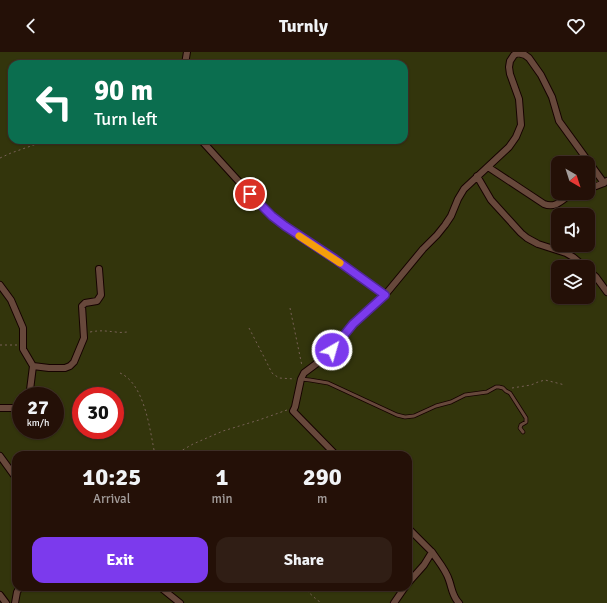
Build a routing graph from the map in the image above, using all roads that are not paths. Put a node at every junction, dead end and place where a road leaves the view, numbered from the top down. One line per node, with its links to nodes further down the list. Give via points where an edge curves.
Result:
1 (205, 144): 13 (street, via 278,221)
2 (488, 167): 3 (street); 4 (street, via 509,147 520,125 519,99 509,67 512,57 518,53 525,55 542,75 559,121); 6 (street, via 548,205 556,205)
3 (478, 176): 7 (street, via 491,200 521,233 538,244 566,253); 13 (street, via 461,192 441,230)
4 (606, 181): 5 (street)
5 (595, 185)
6 (563, 200)
7 (577, 260)
8 (99, 269): 14 (street, via 100,297 81,308 84,338 74,362 65,368)
9 (595, 276): 10 (street)
10 (605, 284): 12 (street)
11 (0, 285): 14 (street, via 11,300 23,328 23,349)
12 (607, 292)
13 (385, 295): 15 (street, via 353,324 326,356 304,373)
14 (33, 366): 16 (street)
15 (301, 379): 19 (lane, via 328,383 405,417 414,416 462,396 487,392 497,387 503,388 510,393 526,418 526,422 520,428); 20 (street, via 293,411)
16 (30, 387)
17 (0, 408): 18 (street)
18 (12, 408)
19 (523, 432)
20 (332, 451)
21 (0, 456): 22 (street)
22 (12, 472)
23 (412, 532): 24 (street)
24 (432, 552): 25 (street); 34 (street, via 449,578 453,594)
25 (412, 578)
26 (18, 591): 31 (street)
27 (165, 591): 32 (street)
28 (402, 591): 33 (street)
29 (0, 595): 30 (street)
30 (6, 603)
31 (15, 603)
32 (180, 603)
33 (394, 603)
34 (459, 603)

